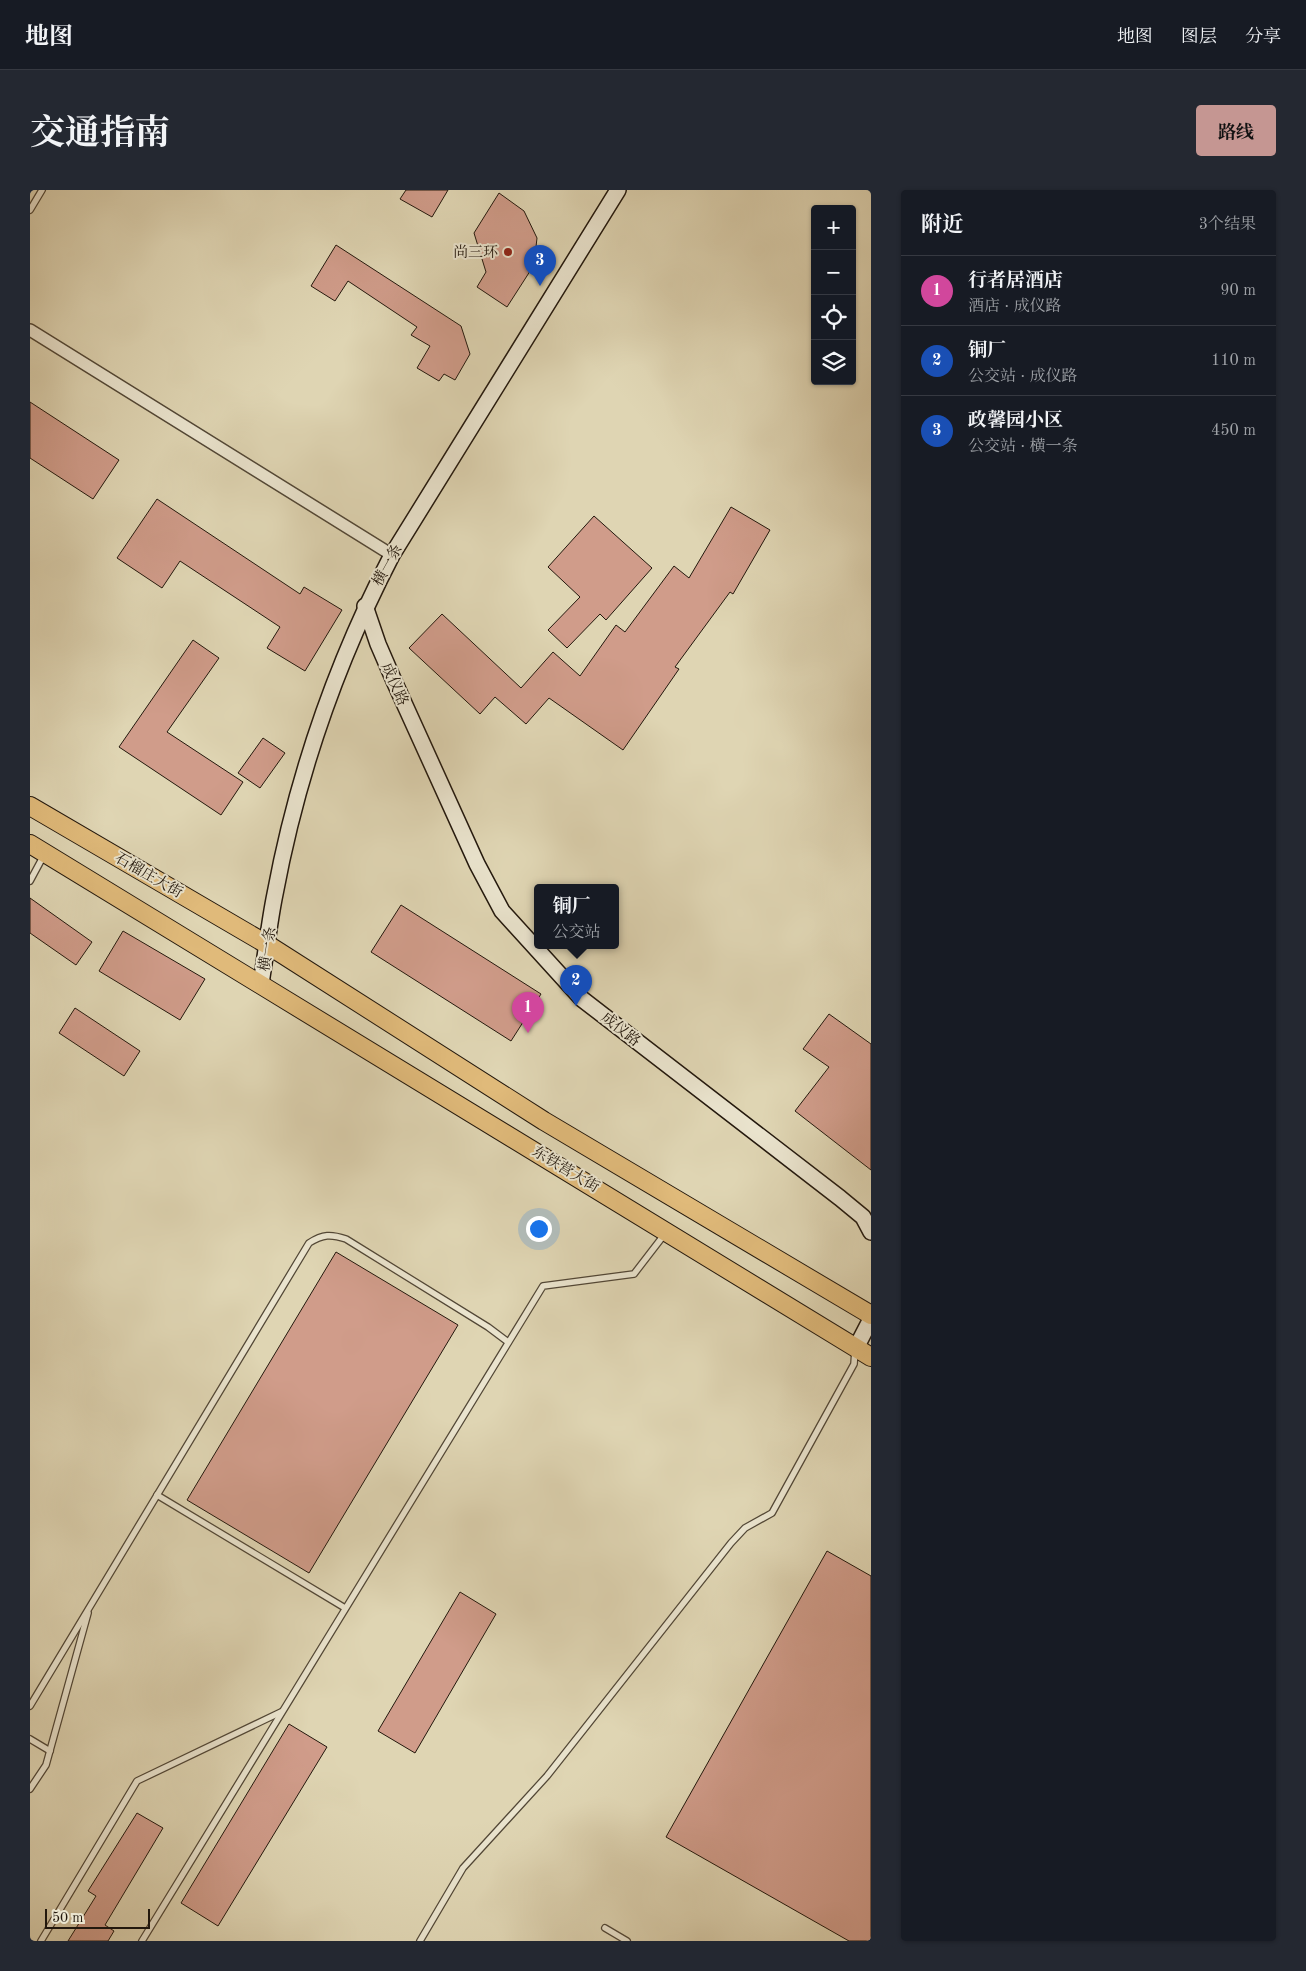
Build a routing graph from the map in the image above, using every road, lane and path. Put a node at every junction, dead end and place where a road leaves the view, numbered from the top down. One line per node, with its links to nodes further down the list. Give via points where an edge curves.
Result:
1 (42, 190): 3 (lane)
2 (618, 190): 5 (street, 横一条)
3 (30, 210)
4 (30, 330): 5 (street)
5 (392, 555): 6 (street, 横一条)
6 (365, 606): 11 (street, 横一条, via 303,778 275,894); 12 (street, 成仪路, via 378,644 476,864 502,911)
7 (30, 806): 11 (main road, 石榴庄大街)
8 (30, 844): 9 (main road)
9 (46, 853): 10 (lane); 14 (main road)
10 (30, 881)
11 (268, 945): 14 (street, 横一条); 17 (main road, 东铁营大街, via 544,1121)
12 (534, 946)
13 (537, 949): 16 (street, 成仪路, via 582,999 840,1198 863,1217)
14 (261, 983): 15 (main road, 东铁营大街)
15 (667, 1231): 19 (lane, via 634,1274 543,1286); 20 (main road, 东铁营大街)
16 (871, 1232)
17 (871, 1314)
18 (871, 1319): 20 (street)
19 (508, 1342): 22 (lane, via 346,1239 331,1234 319,1236 309,1243); 24 (lane)
20 (856, 1348): 21 (main road, 东铁营大街); 33 (lane, via 854,1364 772,1514 745,1528 731,1543 548,1776 463,1868)
21 (871, 1357)
22 (157, 1495): 23 (lane); 24 (lane)
23 (90, 1606): 25 (lane); 28 (lane)
24 (344, 1608): 26 (lane)
25 (30, 1706)
26 (281, 1712): 31 (lane, via 137,1781); 32 (lane)
27 (30, 1739): 28 (lane)
28 (50, 1751): 29 (lane, via 46,1766)
29 (30, 1789)
30 (605, 1928): 34 (lane)
31 (41, 1941)
32 (142, 1941)
33 (420, 1941)
34 (627, 1941)

